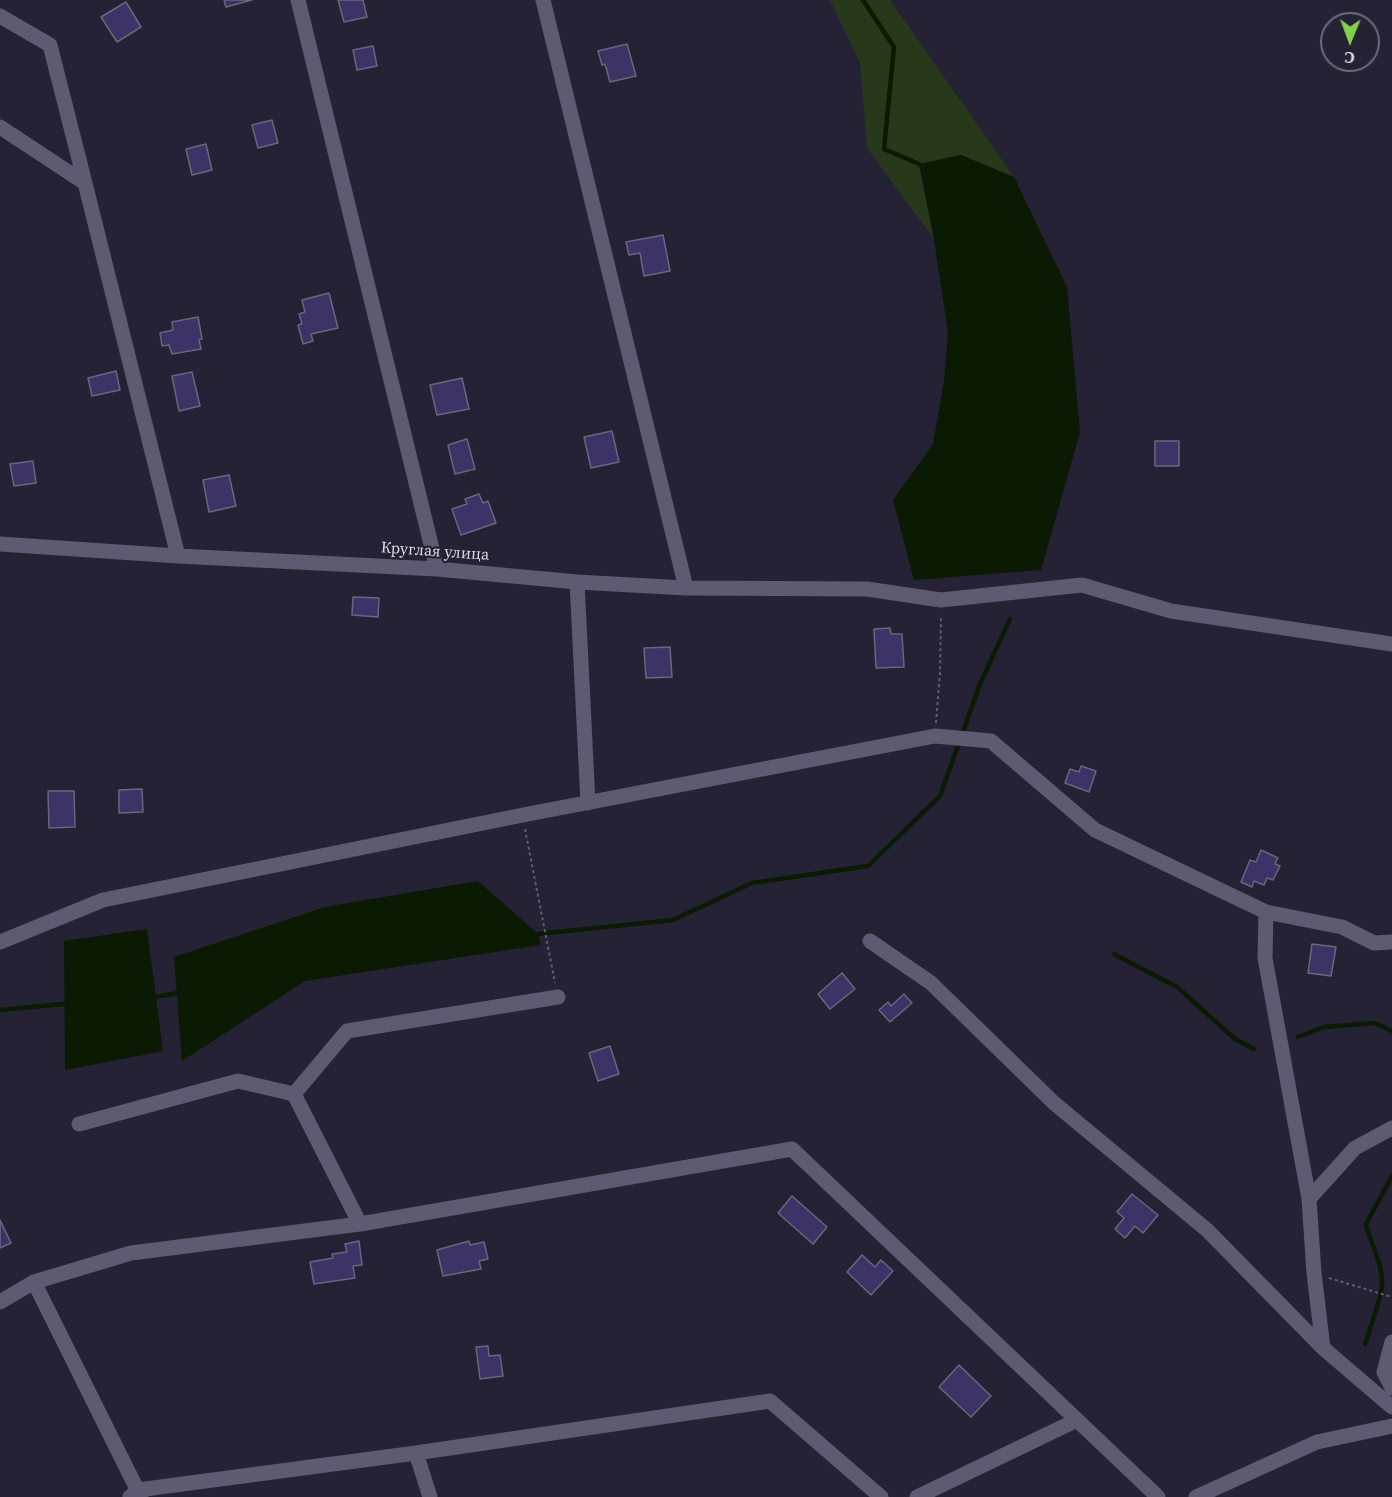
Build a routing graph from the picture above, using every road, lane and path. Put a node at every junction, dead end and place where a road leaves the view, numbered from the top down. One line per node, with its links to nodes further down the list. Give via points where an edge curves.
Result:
1 (298, 0): 8 (street)
2 (543, 0): 10 (street)
3 (0, 16): 5 (street, via 50,45)
4 (0, 127): 5 (street)
5 (85, 183): 7 (street)
6 (0, 544): 7 (street, Круглая улица)
7 (178, 556): 8 (street, Круглая улица)
8 (437, 569): 9 (street, Круглая улица)
9 (577, 582): 10 (street, Круглая улица); 14 (street)
10 (686, 588): 11 (street, Круглая улица, via 867,589)
11 (941, 600): 12 (street, Круглая улица, via 1082,585 1171,611); 13 (path)
12 (1392, 644)
13 (935, 736): 14 (street); 16 (street, via 991,741 1095,830)
14 (588, 803): 15 (street)
15 (523, 815): 18 (street, via 103,900); 20 (path)
16 (1266, 912): 19 (street, via 1342,927 1374,943); 24 (street, via 1265,958)
17 (870, 941): 31 (street, via 931,983 1054,1103 1208,1230)
18 (0, 942)
19 (1392, 942)
20 (558, 997): 21 (street, via 347,1032)
21 (294, 1094): 22 (street, via 238,1081); 25 (street)
22 (79, 1124)
23 (1392, 1128): 24 (street, via 1355,1148)
24 (1309, 1199): 26 (street)
25 (360, 1224): 27 (street, via 131,1253); 34 (street, via 792,1149)
26 (1314, 1273): 28 (path); 31 (street)
27 (34, 1281): 29 (street); 37 (street)
28 (1390, 1297)
29 (0, 1302)
30 (1392, 1342): 32 (street, via 1384,1372)
31 (1323, 1348): 33 (street)
32 (1392, 1388)
33 (1392, 1407)
34 (1077, 1420): 40 (street); 41 (street)
35 (1392, 1426): 42 (street, via 1317,1442)
36 (416, 1453): 37 (street); 38 (street); 39 (street, via 770,1401)
37 (137, 1495)
38 (430, 1497)
39 (880, 1497)
40 (917, 1497)
41 (1158, 1497)
42 (1196, 1497)

